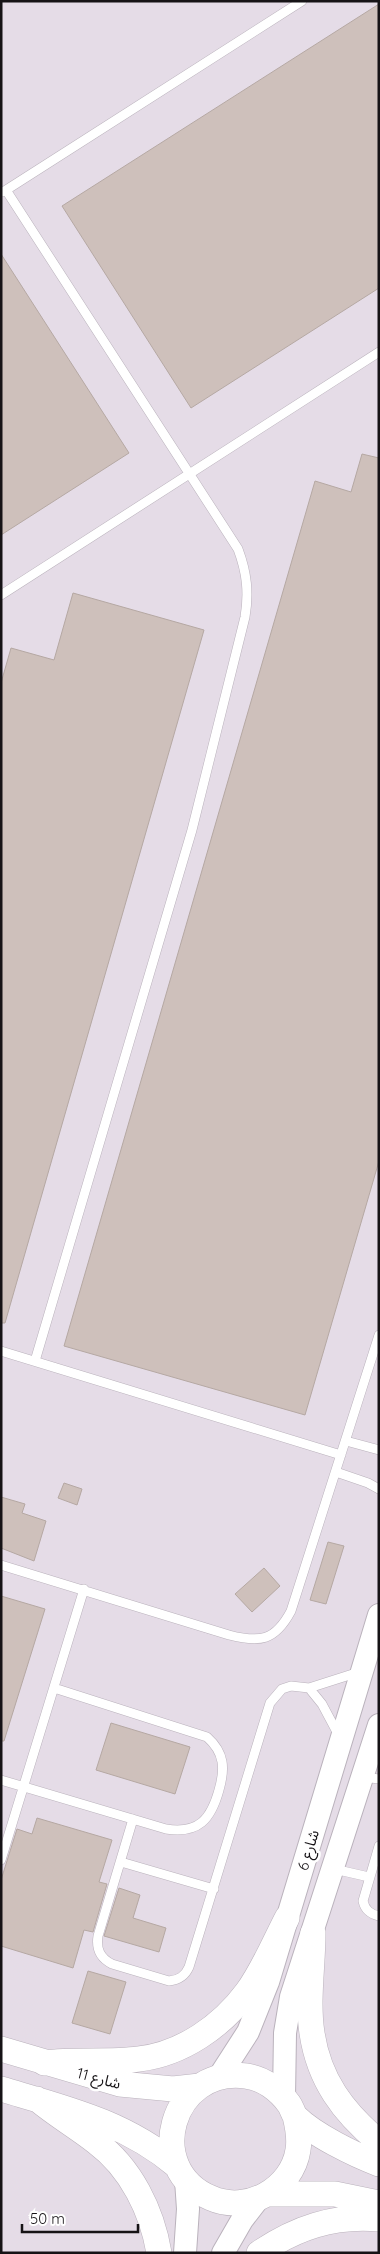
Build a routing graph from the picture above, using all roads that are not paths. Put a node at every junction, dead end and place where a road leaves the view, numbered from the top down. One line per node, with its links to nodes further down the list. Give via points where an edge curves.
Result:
1 (302, 1): 2 (lane)
2 (4, 192): 4 (lane)
3 (379, 352): 4 (lane)
4 (189, 474): 5 (lane); 8 (lane, via 238,549 248,582 245,617 192,830)
5 (1, 595)
6 (379, 1335): 9 (lane)
7 (1, 1351): 8 (lane)
8 (35, 1361): 11 (lane)
9 (346, 1441): 10 (lane); 11 (lane)
10 (379, 1450)
11 (341, 1454): 12 (lane)
12 (336, 1472): 13 (lane); 15 (lane, via 291,1611 282,1627 267,1637 249,1640 229,1635)
13 (379, 1489)
14 (1, 1565): 15 (lane)
15 (84, 1590): 18 (lane)
16 (379, 1615): 17 (street, شارع 6)
17 (362, 1671): 19 (lane); 21 (street, شارع 6)
18 (54, 1688): 24 (lane); 25 (lane, via 197,1733 216,1745 224,1766 223,1777 209,1816 190,1829 178,1831)
19 (309, 1688): 21 (lane, via 322,1704); 31 (lane, via 291,1686 282,1689 270,1703)
20 (379, 1725): 22 (street, شارع 6)
21 (341, 1741): 33 (street, شارع 6)
22 (371, 1778): 29 (street, شارع 6)
23 (1, 1780): 24 (lane)
24 (24, 1787): 25 (lane); 27 (lane)
25 (133, 1820): 28 (lane)
26 (379, 1846): 30 (lane)
27 (1, 1860)
28 (120, 1862): 31 (lane); 31 (lane, via 98,1936 98,1950 112,1964 163,1979 176,1980 186,1973)
29 (334, 1869): 30 (lane); 34 (street, شارع 6)
30 (369, 1877): 32 (lane, via 362,1900 371,1914)
31 (214, 1889)
32 (379, 1916)
33 (287, 1918): 36 (main road, via 247,1992 218,2023 189,2042 166,2053 141,2059); 37 (street, شارع 6, via 259,2008 248,2032)
34 (313, 1933): 40 (street, شارع 6, via 291,1997 285,2033); 41 (main road, via 311,2032 319,2065 334,2095 349,2115)
35 (1, 2049): 36 (main road, شارع 11)
36 (44, 2063): 37 (main road, شارع 11, via 120,2084 172,2088)
37 (209, 2082): 40 (main road, via 233,2075 261,2080); 43 (main road, via 188,2096 174,2122 172,2152)
38 (1, 2089): 39 (main road)
39 (37, 2100): 43 (main road, via 136,2136 159,2151); 47 (main road, via 98,2142 118,2162 148,2210)
40 (290, 2107): 42 (main road, via 346,2149); 44 (main road, via 299,2134 298,2151 282,2182)
41 (379, 2142)
42 (379, 2164)
43 (181, 2173): 44 (main road, via 197,2191 212,2199 227,2203); 48 (street, via 188,2209)
44 (264, 2196): 45 (main road, via 335,2194); 49 (street, via 242,2220)
45 (379, 2203)
46 (379, 2219): 50 (main road, via 340,2219 311,2224 284,2236)
47 (159, 2253)
48 (185, 2253)
49 (223, 2253)
50 (259, 2253)

